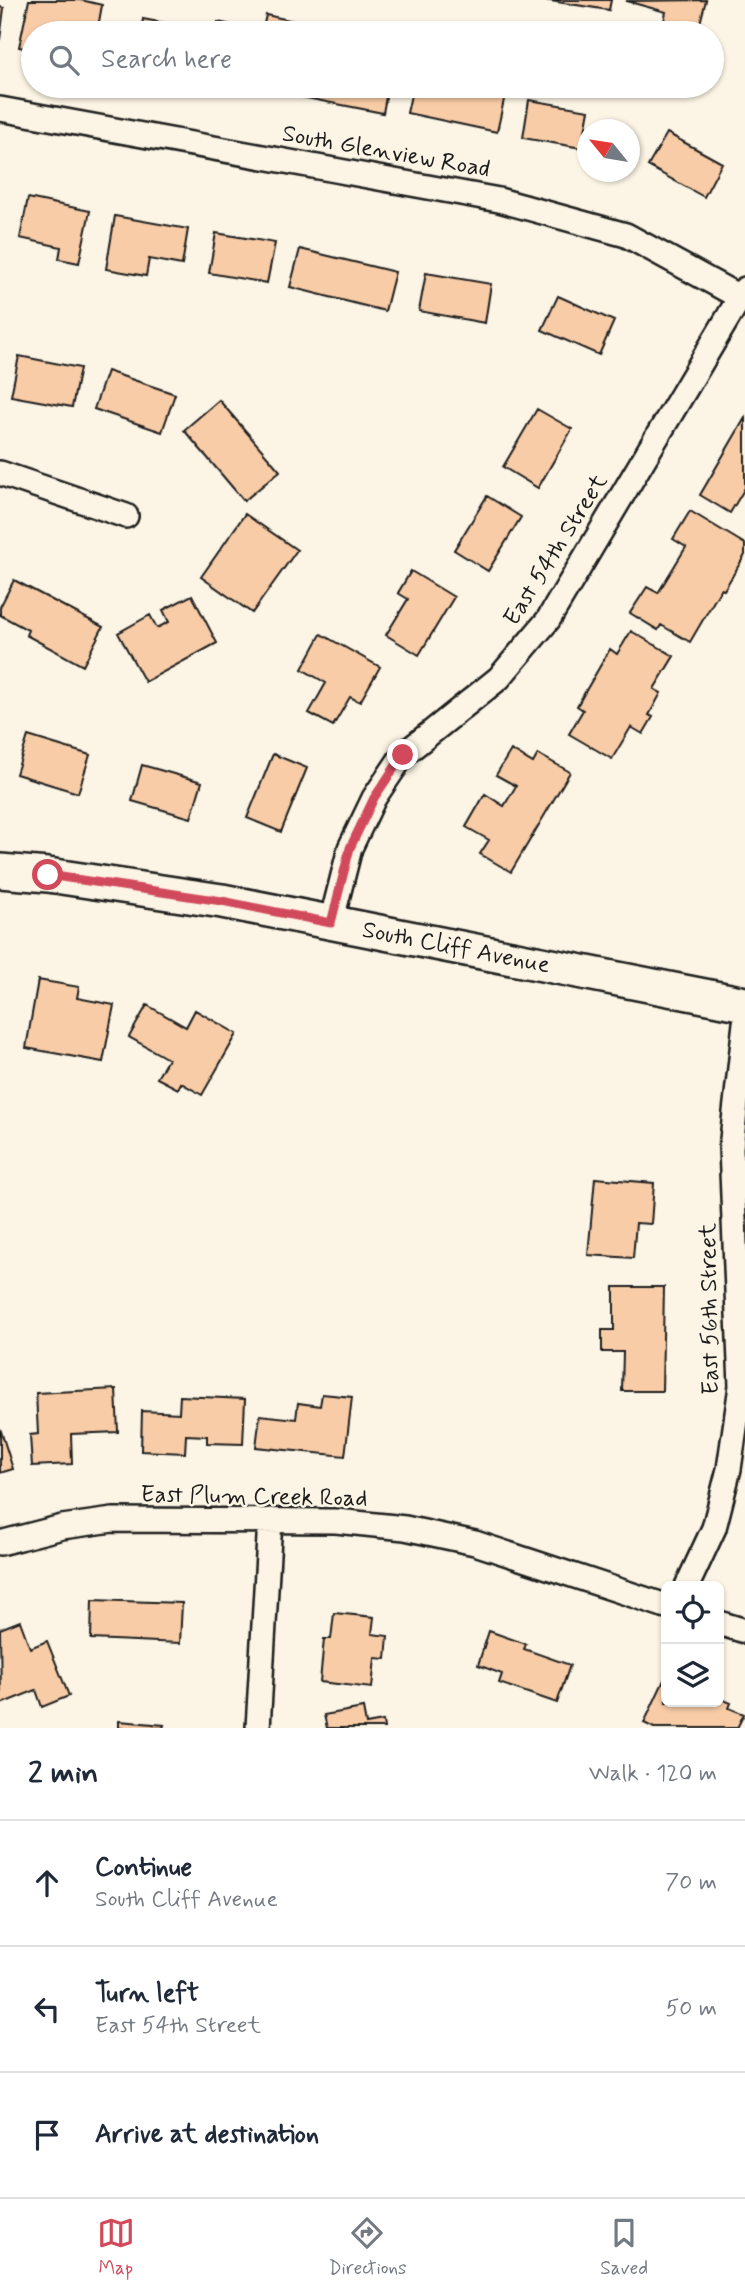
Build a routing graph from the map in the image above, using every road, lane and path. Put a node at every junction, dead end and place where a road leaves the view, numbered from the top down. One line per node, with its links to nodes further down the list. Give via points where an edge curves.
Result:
1 (0, 109): 2 (street, South Glenview Road, via 499,200 626,235)
2 (743, 295): 6 (street, East 54th Street, via 548,620 499,678 403,755 374,798 350,848)
3 (0, 473): 4 (street)
4 (126, 516)
5 (0, 871): 6 (main road, South Cliff Avenue, via 222,901)
6 (331, 923): 7 (main road, South Cliff Avenue)
7 (745, 1004)
8 (745, 1023): 9 (street, East 56th Street, via 731,1148)
9 (741, 1306): 12 (street, East 56th Street, via 741,1386 729,1469 714,1528)
10 (270, 1520): 11 (street, East Plum Creek Road, via 113,1520 62,1527); 13 (street, East Plum Creek Road, via 405,1528 475,1543); 16 (street)
11 (0, 1544)
12 (689, 1581)
13 (661, 1604)
14 (724, 1624): 15 (street)
15 (745, 1630)
16 (258, 1728)

